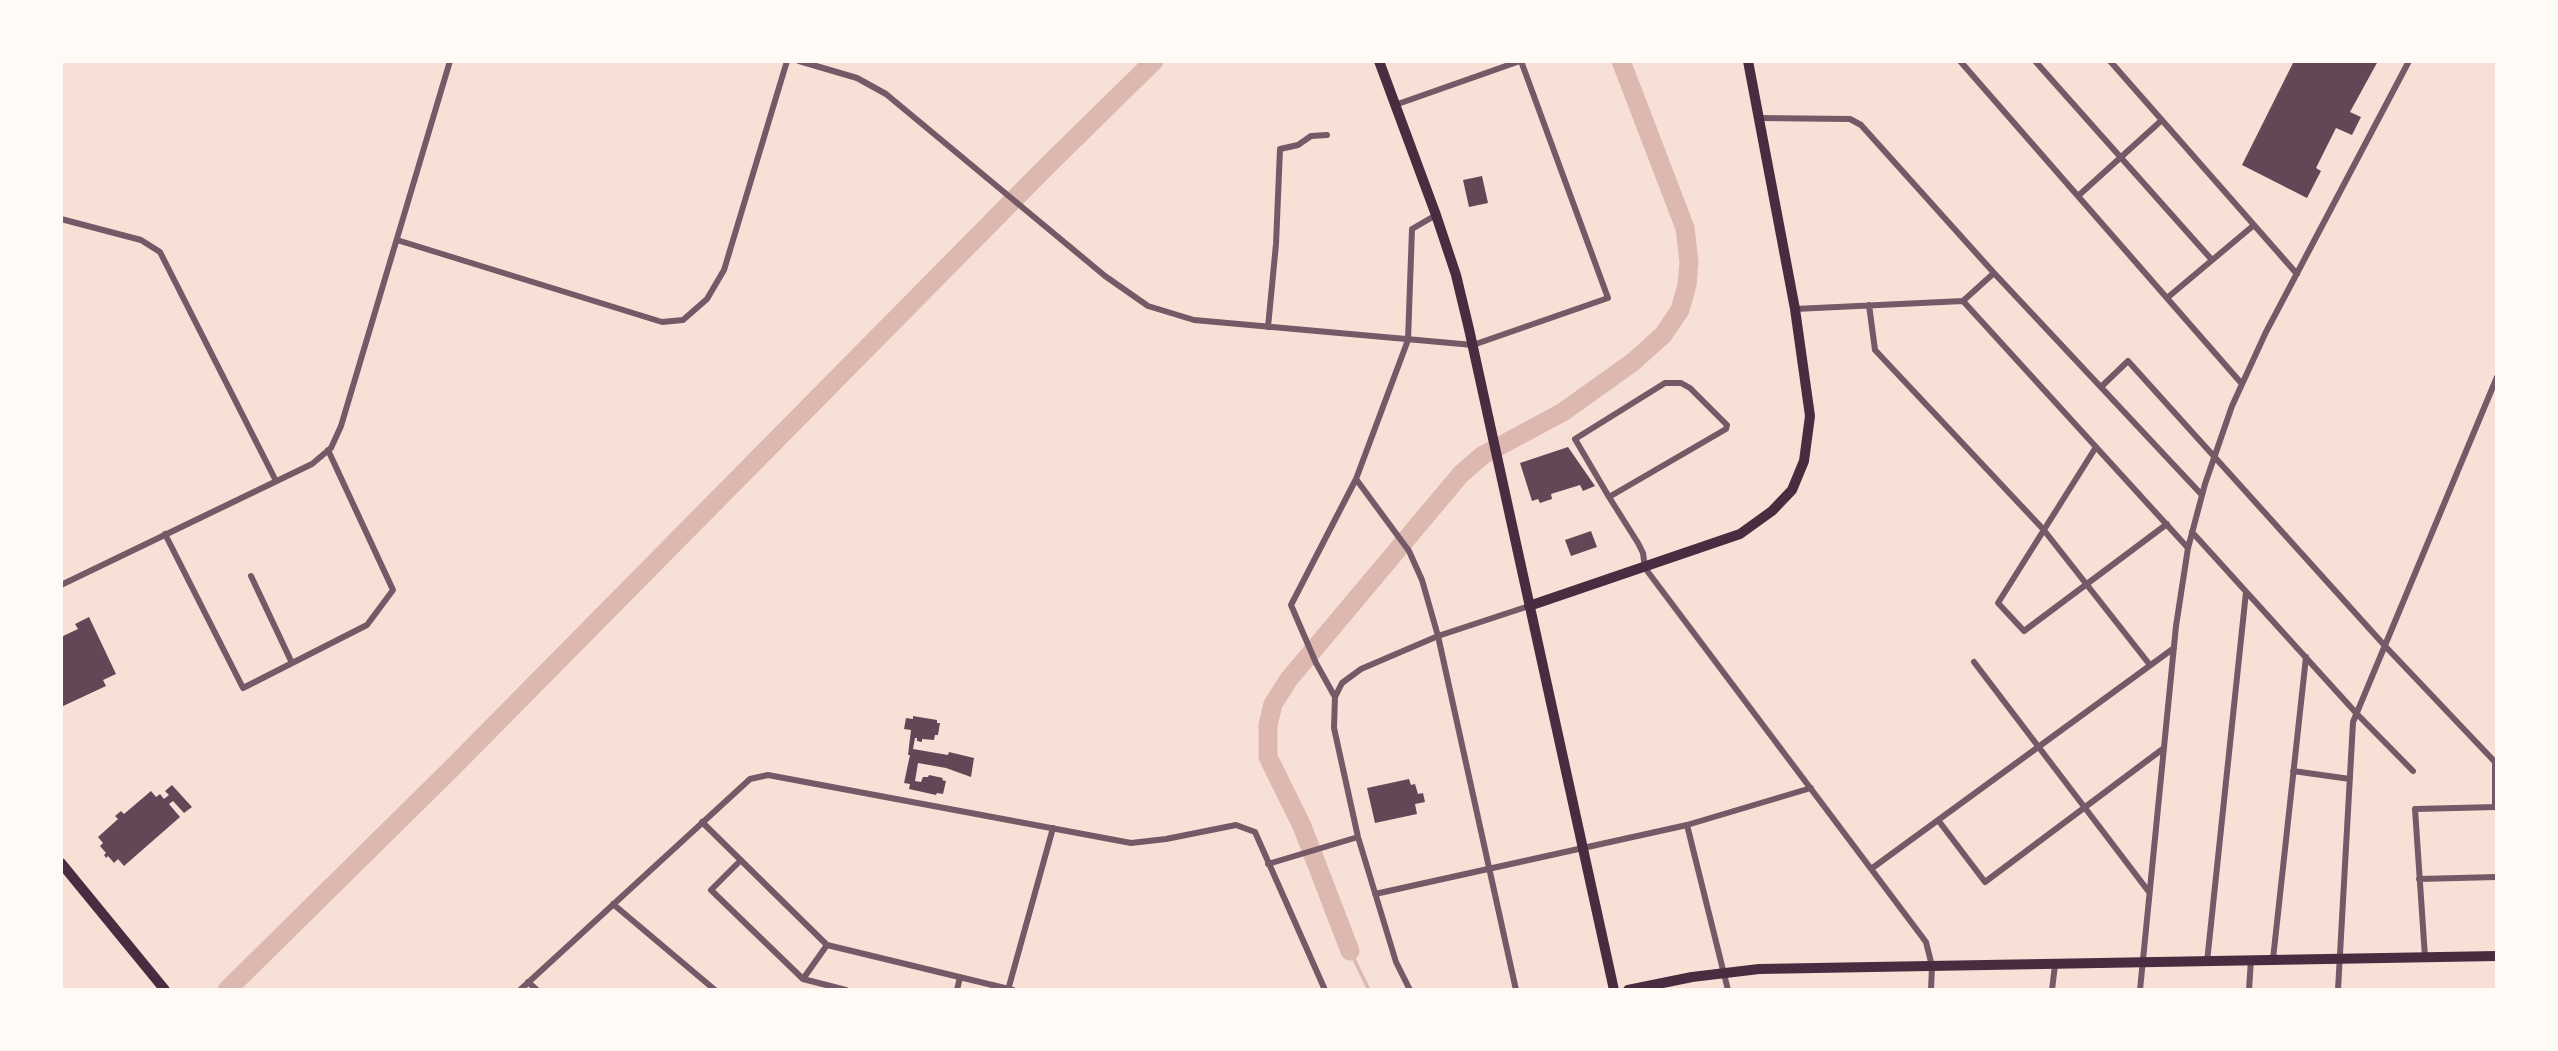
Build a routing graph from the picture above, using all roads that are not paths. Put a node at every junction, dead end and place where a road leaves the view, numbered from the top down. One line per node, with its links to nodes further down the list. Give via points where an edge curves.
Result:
1 (450, 61): 22 (street)
2 (787, 61): 22 (street, via 724,270 707,299 683,320 662,321)
3 (799, 61): 30 (street, via 856,78 886,94 1105,276 1148,306 1194,320)
4 (1379, 61): 13 (main road)
5 (1521, 61): 13 (street); 32 (street, via 1608,298)
6 (1748, 61): 14 (main road)
7 (1960, 61): 12 (street)
8 (1972, 61): 12 (street)
9 (2035, 61): 17 (street)
10 (2110, 61): 15 (street)
11 (2409, 61): 25 (street)
12 (1965, 68): 18 (street)
13 (1395, 105): 19 (main road)
14 (1758, 118): 24 (street, via 1850,119 1861,125); 29 (main road)
15 (2162, 120): 17 (street); 21 (street)
16 (1327, 135): 30 (street, via 1311,136 1279,149)
17 (2122, 158): 18 (street); 23 (street)
18 (2078, 196): 26 (street)
19 (1436, 215): 31 (street, via 1412,229); 32 (main road)
20 (61, 219): 40 (street, via 142,240 160,252)
21 (2254, 225): 23 (street); 25 (street)
22 (397, 240): 37 (street, via 341,426)
23 (2211, 260): 26 (street)
24 (1994, 273): 27 (street); 35 (street)
25 (2297, 274): 34 (street)
26 (2167, 298): 34 (street)
27 (1963, 301): 28 (street); 36 (street)
28 (1869, 305): 29 (street); 44 (street, via 1875,350)
29 (1795, 309): 48 (main road, via 1810,416 1804,461 1792,490 1740,534)
30 (1268, 327): 31 (street)
31 (1408, 340): 32 (street); 39 (street)
32 (1473, 345): 53 (main road)
33 (2497, 377): 55 (street)
34 (2242, 384): 38 (street)
35 (2101, 387): 38 (street, via 2128,360); 41 (street)
36 (2096, 447): 43 (street); 44 (street)
37 (328, 450): 40 (street, via 312,464); 59 (street, via 393,590 367,625)
38 (2215, 455): 41 (street); 55 (street)
39 (1356, 480): 54 (street, via 1409,551); 61 (street, via 1291,605)
40 (276, 481): 46 (street)
41 (2202, 495): 45 (street)
42 (1609, 497): 42 (street, via 1576,439 1665,383 1690,388 1727,425); 48 (street, via 1643,553)
43 (2167, 524): 47 (street); 50 (street)
44 (2043, 529): 50 (street); 50 (street, via 1997,603 2024,631)
45 (2192, 532): 47 (street); 52 (street)
46 (165, 534): 51 (street); 59 (street, via 243,688)
47 (2188, 548): 56 (street)
48 (1645, 568): 53 (main road); 68 (street)
49 (251, 576): 59 (street)
50 (2087, 584): 60 (street)
51 (61, 585)
52 (2246, 592): 57 (street); 93 (street)
53 (1529, 606): 54 (street); 76 (main road)
54 (1438, 636): 61 (street, via 1351,675); 80 (street)
55 (2385, 646): 62 (street); 69 (street, via 2495,762)
56 (2174, 648): 60 (street); 64 (street)
57 (2305, 657): 62 (street); 65 (street)
58 (1974, 662): 63 (street)
59 (292, 663)
60 (2150, 665): 63 (street)
61 (1335, 697): 75 (street, via 1334,728)
62 (2357, 714): 66 (street); 67 (street)
63 (2038, 747): 70 (street); 71 (street)
64 (2164, 748): 70 (street); 84 (street)
65 (2293, 771): 67 (street); 90 (street)
66 (2413, 771)
67 (2350, 779): 91 (street)
68 (1811, 788): 73 (street); 81 (street)
69 (2496, 807): 83 (street, via 2415,809)
70 (2085, 809): 71 (street, via 1985,882); 84 (street)
71 (1938, 820): 81 (street)
72 (702, 822): 74 (street, via 750,779 768,775); 77 (street); 86 (street)
73 (1687, 825): 76 (street); 97 (street)
74 (1053, 828): 79 (street, via 1131,843 1236,825 1255,832); 101 (street)
75 (1358, 837): 79 (street); 85 (street)
76 (1582, 849): 80 (street); 111 (main road)
77 (741, 860): 87 (street); 99 (street, via 711,890)
78 (61, 863): 102 (main road)
79 (1268, 864): 108 (street)
80 (1490, 868): 85 (street); 110 (street)
81 (1871, 869): 96 (street, via 1926,942)
82 (2497, 877): 83 (street)
83 (2418, 879): 89 (street)
84 (2149, 892): 94 (street)
85 (1375, 894): 109 (street, via 1396,962)
86 (613, 904): 100 (street); 105 (street)
87 (827, 945): 98 (street); 99 (street)
88 (2497, 956): 89 (main road)
89 (2425, 957): 91 (main road)
90 (2273, 958): 91 (main road); 92 (main road)
91 (2340, 958): 118 (street)
92 (2251, 959): 93 (main road); 117 (street)
93 (2207, 962): 94 (main road)
94 (2143, 963): 95 (main road); 116 (street)
95 (2055, 965): 96 (main road); 115 (street)
96 (1931, 966): 97 (main road); 114 (street)
97 (1725, 972): 112 (main road); 113 (street)
98 (960, 977): 101 (street); 107 (street)
99 (803, 979): 106 (street)
100 (528, 982): 103 (street); 104 (street)
101 (1010, 989)
102 (164, 990)
103 (520, 990)
104 (537, 990)
105 (715, 990)
106 (846, 990)
107 (957, 990)
108 (1325, 990)
109 (1410, 990)
110 (1516, 990)
111 (1614, 990)
112 (1628, 990)
113 (1728, 990)
114 (1931, 990)
115 (2052, 990)
116 (2140, 990)
117 (2249, 990)
118 (2338, 990)

